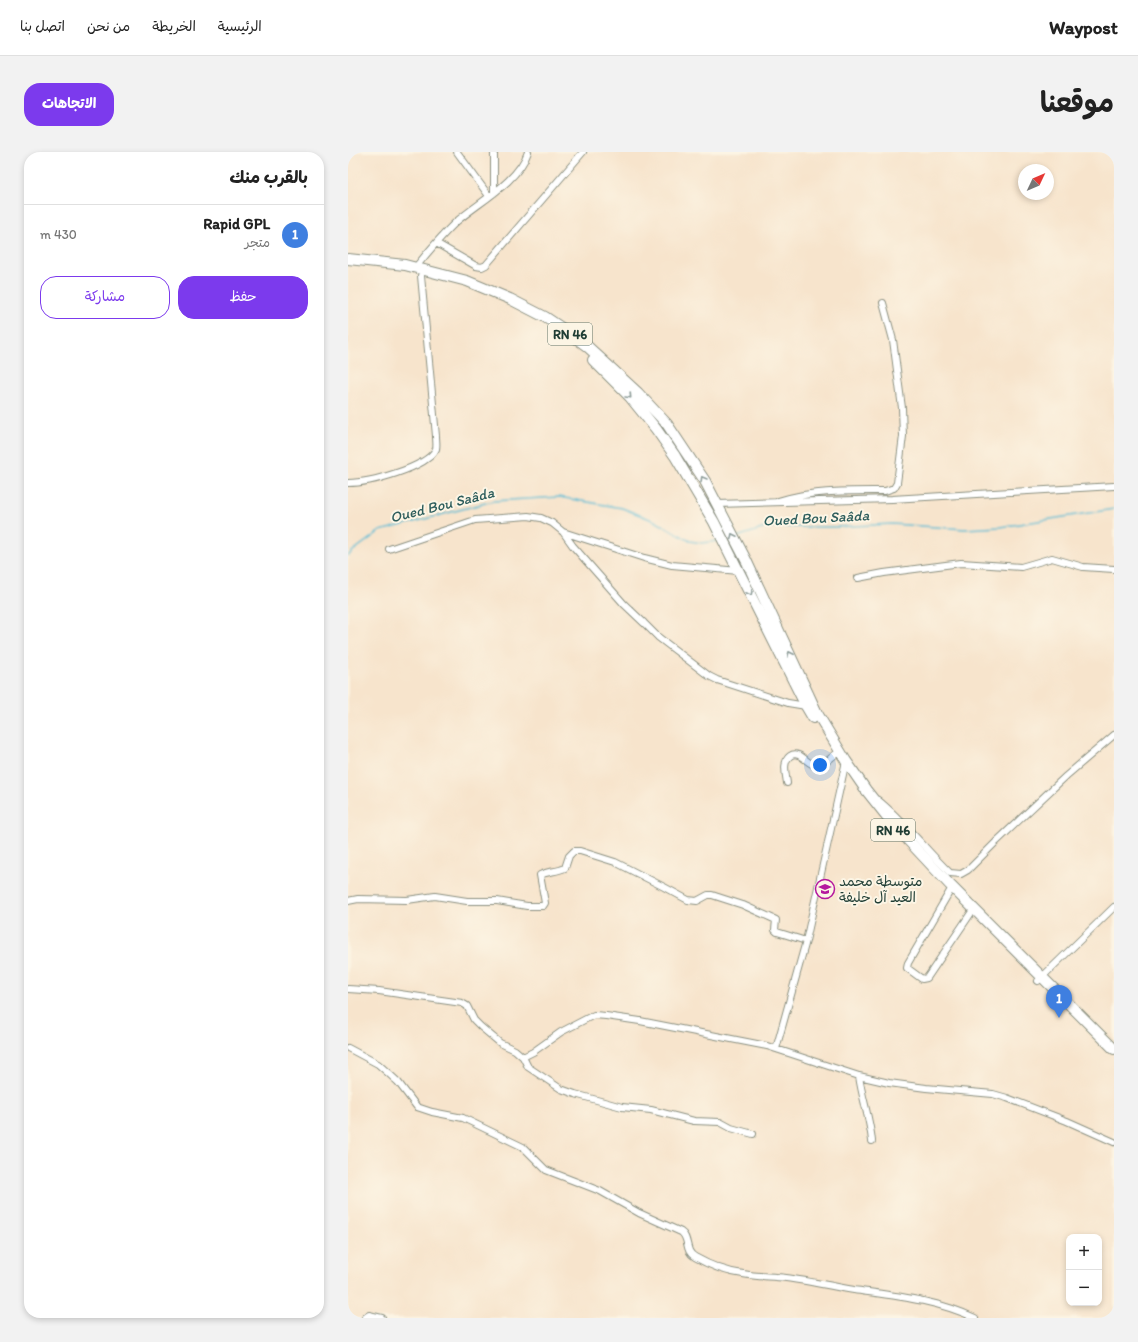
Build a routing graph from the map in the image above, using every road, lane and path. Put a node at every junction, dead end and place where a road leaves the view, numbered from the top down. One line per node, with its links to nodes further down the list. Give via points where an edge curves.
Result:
1 (457, 152): 5 (street)
2 (494, 152): 5 (street)
3 (528, 152): 5 (street, via 519,170)
4 (583, 152): 6 (street, via 486,265 476,266)
5 (492, 194): 6 (street)
6 (436, 243): 8 (street)
7 (348, 264): 8 (main road, RN 46, via 405,265); 9 (main road, RN 46)
8 (415, 268): 14 (main road, RN 46, one-way to 8, via 667,424 588,347 545,317 510,299 467,281)
9 (422, 276): 11 (street, via 437,445 424,461 408,468 379,478); 18 (main road, RN 46, one-way to 18, via 467,288 509,306 541,322 586,353 630,397 675,456)
10 (883, 303): 13 (street, via 893,340 902,408 903,436 897,483 894,488 885,491 820,492 795,495)
11 (348, 483)
12 (1114, 486): 13 (street, via 892,499)
13 (769, 503): 14 (street)
14 (719, 508): 23 (main road, RN 46, one-way to 14, via 817,712)
15 (563, 532): 16 (street, via 541,518 528,516 486,519 468,522); 18 (street, via 672,566); 20 (street, via 624,604 658,636 709,676 788,703)
16 (389, 549)
17 (1114, 569): 19 (street, via 1083,567 1052,558 1021,567 961,563)
18 (739, 571): 20 (main road, RN 46, one-way to 20)
19 (858, 578)
20 (806, 706): 22 (main road, RN 46)
21 (1114, 735): 25 (street, via 961,874 950,873 888,807)
22 (836, 754): 23 (main road, RN 46); 24 (street, via 818,766 812,765 798,755 792,755 786,763)
23 (845, 764): 25 (main road, RN 46); 26 (main road, RN 46, via 869,802); 30 (street)
24 (787, 783)
25 (866, 790): 31 (main road, RN 46, via 893,824)
26 (950, 891): 29 (main road, RN 46); 29 (street, via 908,963 909,971 922,979 927,978)
27 (348, 901): 30 (street, via 407,900 435,896 467,901 543,906 545,903 540,875 566,868 571,853 580,851 615,862 688,900 698,901 712,895 743,905 776,920 777,932)
28 (1114, 907): 31 (street)
29 (971, 913): 31 (main road, RN 46)
30 (806, 941): 34 (street)
31 (1040, 980): 35 (main road, RN 46); 37 (main road, RN 46)
32 (348, 989): 36 (street, via 464,1004 481,1027)
33 (348, 1048): 44 (street, via 378,1064 398,1082 417,1107 463,1118 519,1144 546,1170 600,1191 639,1213 681,1232 685,1236 688,1250 694,1257 742,1274 900,1296 945,1306)
34 (776, 1049): 36 (street, via 640,1021 594,1015); 38 (street)
35 (1114, 1049)
36 (522, 1057): 39 (street, via 533,1071 561,1089 575,1094 622,1107 651,1110 694,1121 720,1122)
37 (1114, 1058)
38 (859, 1076): 40 (street); 41 (street, via 926,1088 992,1094 1067,1121)
39 (752, 1134)
40 (872, 1141)
41 (1114, 1142)
42 (365, 1318): 43 (street, via 368,1315)
43 (382, 1318)
44 (975, 1318)

